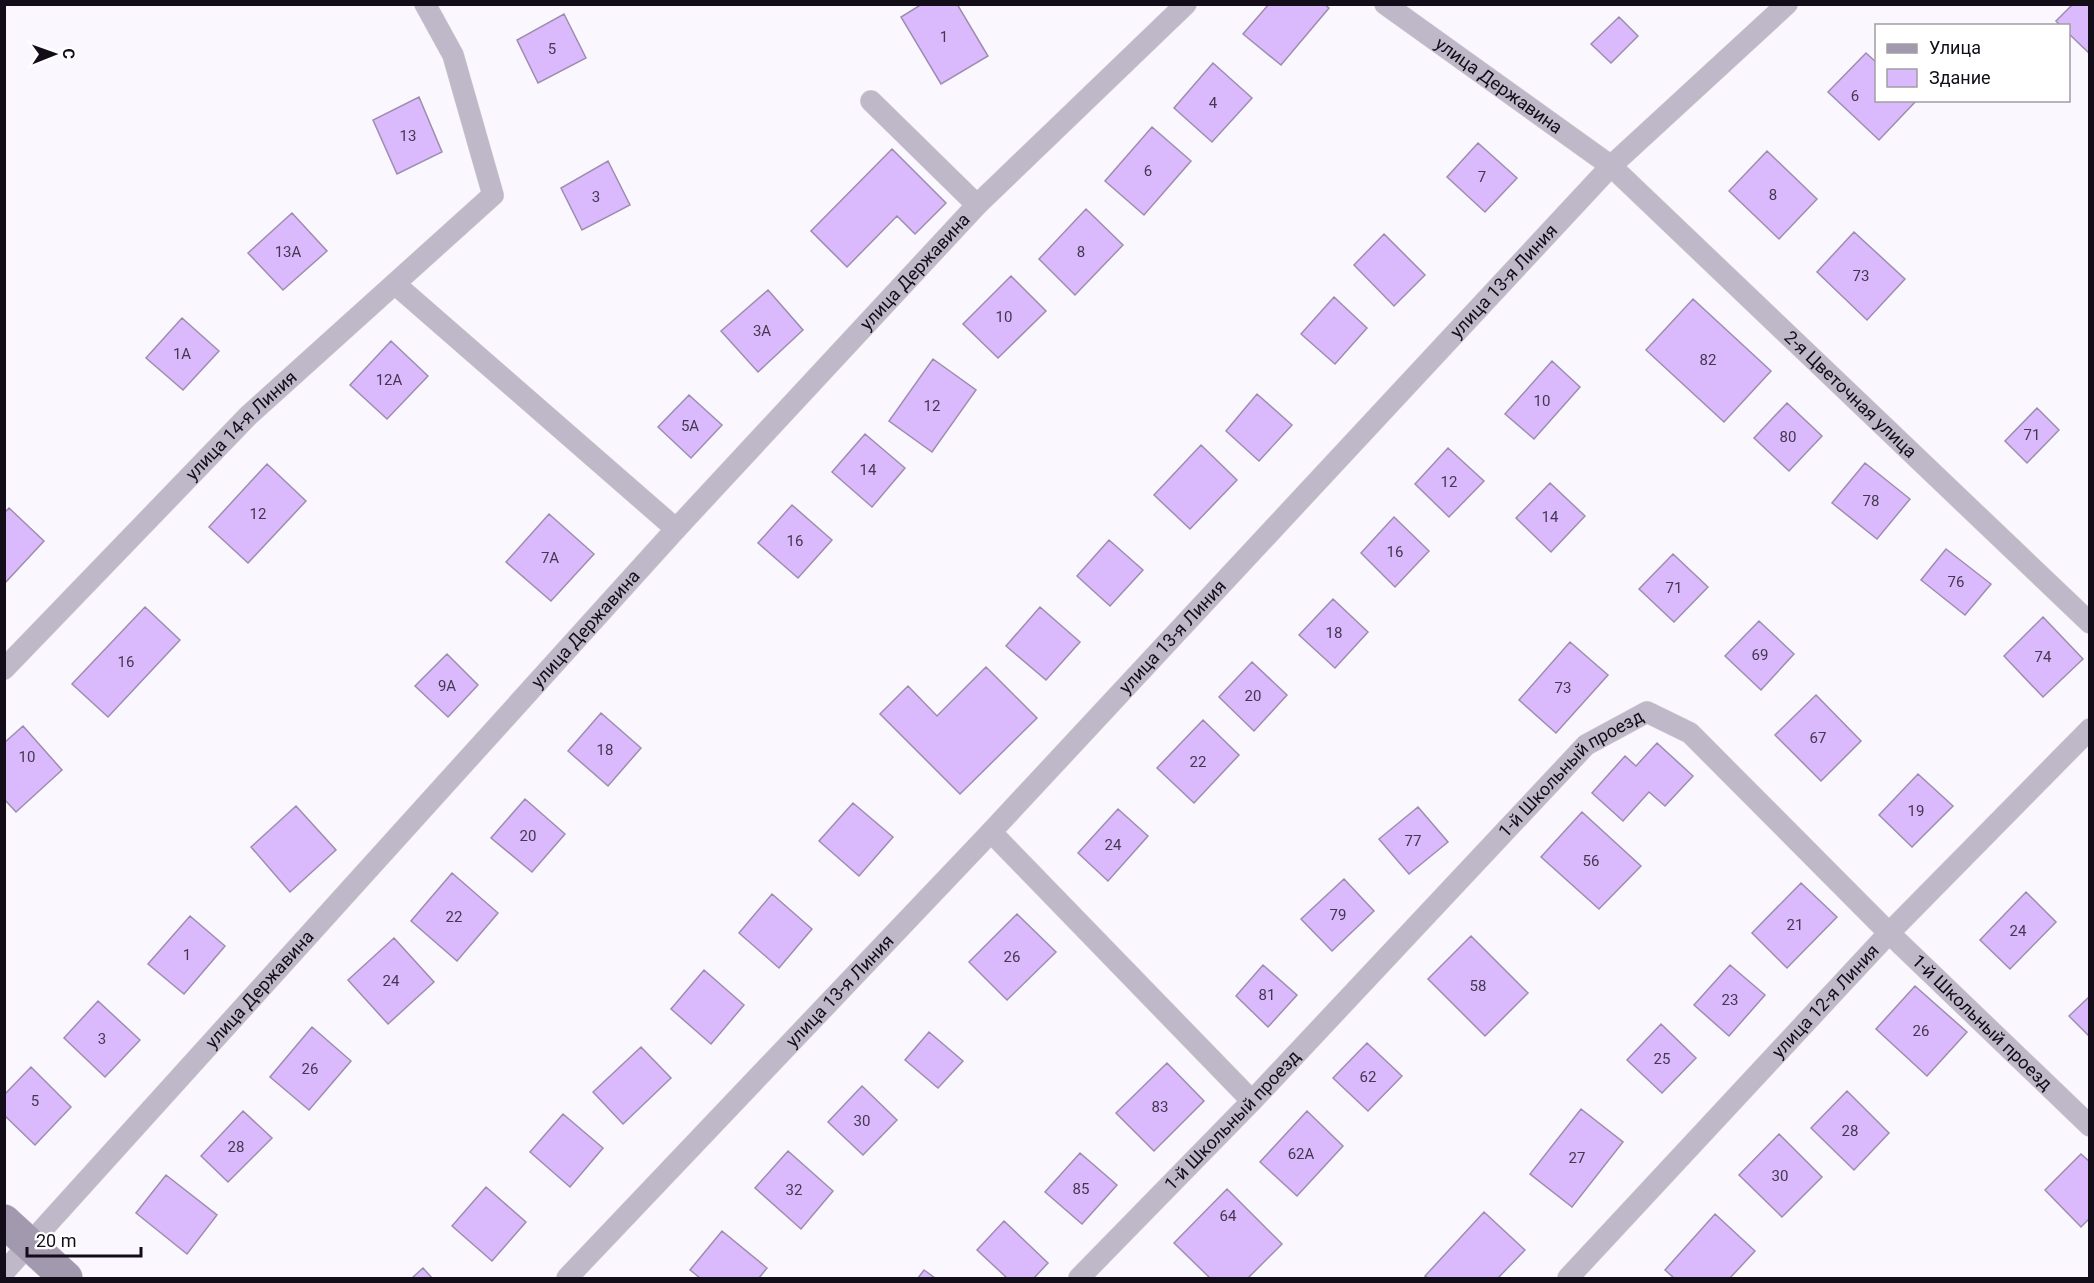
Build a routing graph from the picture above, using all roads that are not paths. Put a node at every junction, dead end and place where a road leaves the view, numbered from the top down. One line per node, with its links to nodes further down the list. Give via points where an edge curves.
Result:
1 (425, 4): 8 (lane, улица 14-я Линия, via 453,55 493,195)
2 (1186, 4): 7 (lane, улица Державина)
3 (1385, 4): 6 (lane, улица Державина)
4 (1787, 4): 6 (lane, улица 13-я Линия)
5 (871, 101): 7 (lane)
6 (1611, 166): 10 (lane, 2-я Цветочная улица); 13 (lane, улица 13-я Линия)
7 (977, 206): 9 (lane, улица Державина)
8 (394, 284): 9 (lane); 11 (lane, улица 14-я Линия, via 249,415)
9 (676, 528): 18 (lane, улица Державина)
10 (2090, 623)
11 (4, 669)
12 (2090, 729): 14 (lane, улица 12-я Линия)
13 (990, 832): 15 (lane); 21 (lane, улица 13-я Линия)
14 (1889, 933): 15 (lane, 1-й Школьный проезд, via 1690,733 1647,712 1586,745); 16 (lane, 1-й Школьный проезд); 23 (lane, улица 12-я Линия)
15 (1252, 1101): 22 (lane, 1-й Школьный проезд)
16 (2090, 1126)
17 (4, 1221): 18 (street)
18 (31, 1245): 19 (lane, улица Державина); 20 (street)
19 (4, 1272)
20 (66, 1278)
21 (567, 1278)
22 (1079, 1278)
23 (1568, 1278)

